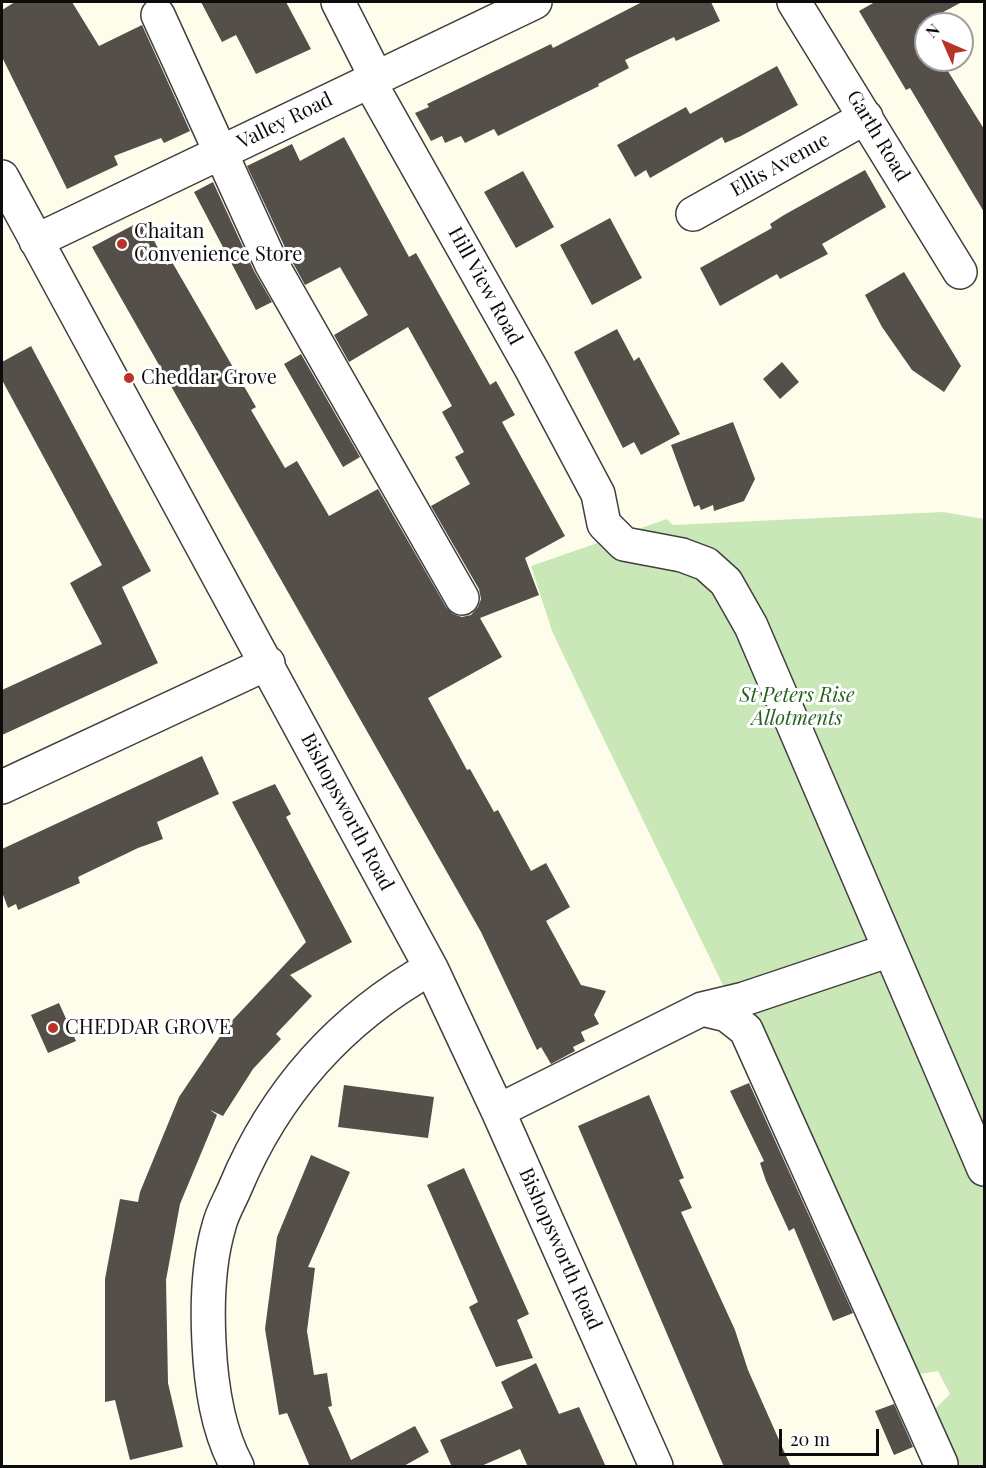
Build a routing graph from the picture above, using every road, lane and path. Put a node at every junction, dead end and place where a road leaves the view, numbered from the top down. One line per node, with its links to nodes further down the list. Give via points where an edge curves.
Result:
1 (338, 2): 5 (street, Hill View Road)
2 (535, 2): 5 (street, Valley Road)
3 (794, 2): 6 (street, Garth Road)
4 (158, 15): 7 (street)
5 (373, 79): 7 (street, Valley Road); 15 (street, Hill View Road, via 598,494 604,524 624,544 682,555 706,564 726,582 751,626)
6 (866, 117): 9 (street, Ellis Avenue); 11 (street, Garth Road)
7 (221, 152): 10 (street, Valley Road); 12 (street, via 271,263)
8 (2, 177): 10 (street, Bishopsworth Road)
9 (693, 214)
10 (36, 241): 13 (street, Bishopsworth Road)
11 (960, 272)
12 (462, 598)
13 (268, 663): 14 (street); 16 (street, Bishopsworth Road)
14 (2, 787)
15 (890, 950): 17 (street, via 744,999); 19 (street, Hill View Road)
16 (430, 968): 18 (street, Bishopsworth Road); 21 (street, via 403,983 345,1028 283,1096 252,1148 219,1226 207,1299 211,1381 218,1415)
17 (702, 1009): 18 (street); 20 (street, via 727,1015 746,1030 924,1392)
18 (498, 1111): 22 (street, Bishopsworth Road)
19 (984, 1169)
20 (941, 1464)
21 (237, 1467)
22 (656, 1467)

